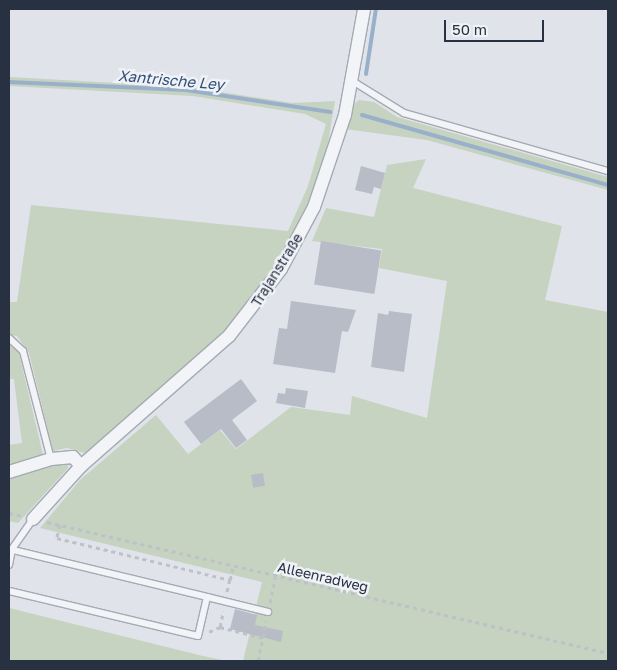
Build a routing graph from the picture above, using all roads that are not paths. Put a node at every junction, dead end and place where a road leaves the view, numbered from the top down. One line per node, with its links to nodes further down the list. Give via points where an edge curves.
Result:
1 (364, 9): 2 (street, Trajanstraße)
2 (354, 82): 3 (lane, via 404,113); 6 (street, Trajanstraße, via 314,207 256,305 187,378)
3 (608, 171)
4 (9, 338): 5 (lane, via 23,352)
5 (51, 459): 6 (street, via 73,457); 7 (street)
6 (81, 466): 8 (street, Trajanstraße)
7 (9, 472)
8 (33, 519): 9 (lane)
9 (11, 549): 10 (lane); 12 (lane)
10 (9, 565)
11 (9, 591): 12 (lane, via 198,636)
12 (207, 597): 13 (lane)
13 (268, 612)

